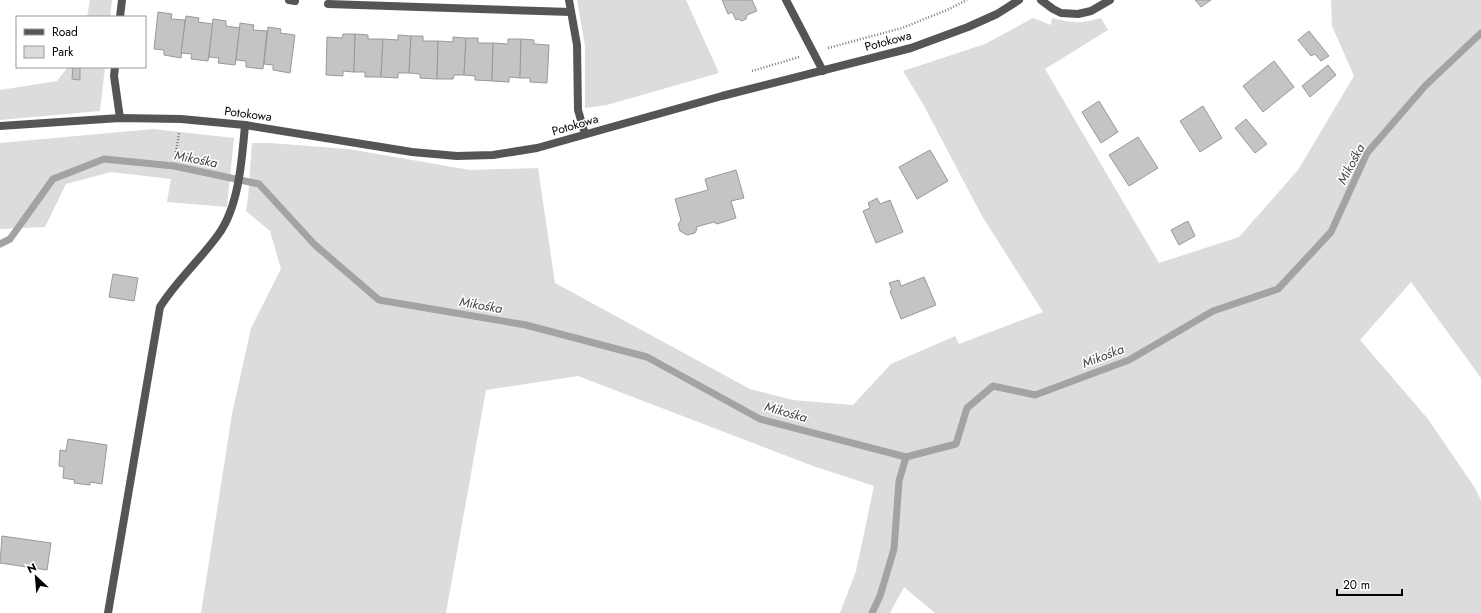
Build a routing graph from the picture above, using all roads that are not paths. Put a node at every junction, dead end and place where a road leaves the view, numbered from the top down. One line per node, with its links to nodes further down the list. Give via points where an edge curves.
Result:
1 (122, 0): 9 (street)
2 (569, 0): 8 (street)
3 (786, 0): 11 (street)
4 (1019, 0): 11 (street, Potokowa, via 997,14 968,27 911,48)
5 (1041, 0): 6 (street, via 1053,10 1078,14 1091,11)
6 (1110, 0)
7 (328, 4): 8 (street)
8 (571, 12): 15 (street, via 577,45 578,110)
9 (120, 16)
10 (115, 68): 12 (street)
11 (823, 71): 15 (street, Potokowa)
12 (120, 118): 13 (street, Potokowa); 14 (street, Potokowa)
13 (245, 125): 15 (street, Potokowa, via 412,152 457,156 501,154 537,148); 16 (street, via 243,151 228,217 219,234 184,274 160,307)
14 (0, 126)
15 (585, 134)
16 (108, 613)

